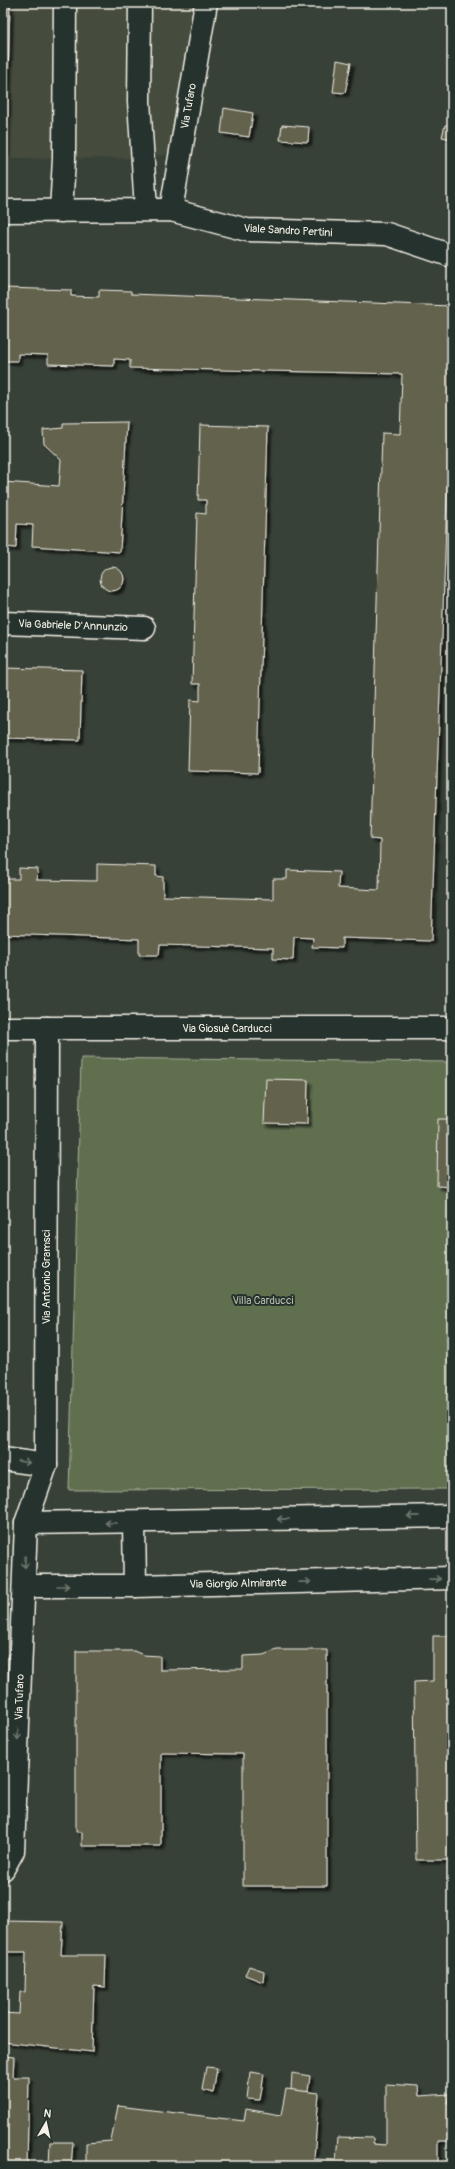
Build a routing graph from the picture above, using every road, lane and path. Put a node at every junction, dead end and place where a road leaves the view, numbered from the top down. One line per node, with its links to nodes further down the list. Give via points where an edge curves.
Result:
1 (65, 3): 4 (street, via 64,159)
2 (140, 3): 5 (street, via 139,101)
3 (206, 3): 6 (street, Via Tufaro)
4 (61, 210): 5 (street, Viale Sandro Pertini); 7 (street, Viale Sandro Pertini)
5 (146, 210): 6 (street, Viale Sandro Pertini)
6 (171, 210): 8 (street, Viale Sandro Pertini, via 246,230 387,234)
7 (3, 211)
8 (452, 256)
9 (3, 623): 10 (street, Via Gabriele D'Annunzio)
10 (144, 628)
11 (3, 1028): 12 (street, Via Giosuè Carducci)
12 (47, 1028): 13 (street, Via Giosuè Carducci); 15 (street, Via Antonio Gramsci)
13 (452, 1028)
14 (3, 1459): 15 (street, one-way to 15)
15 (46, 1466): 18 (street, Via Antonio Gramsci)
16 (452, 1516): 17 (street, one-way to 17)
17 (134, 1522): 18 (street, one-way to 18); 21 (street)
18 (26, 1523): 20 (street, Via Tufaro, one-way to 20)
19 (452, 1578): 21 (street, Via Giorgio Almirante, one-way to 19)
20 (24, 1586): 21 (street, Via Giorgio Almirante, one-way to 21); 22 (street, Via Tufaro, one-way to 22, via 14,1851)
21 (135, 1586)
22 (3, 1869)

